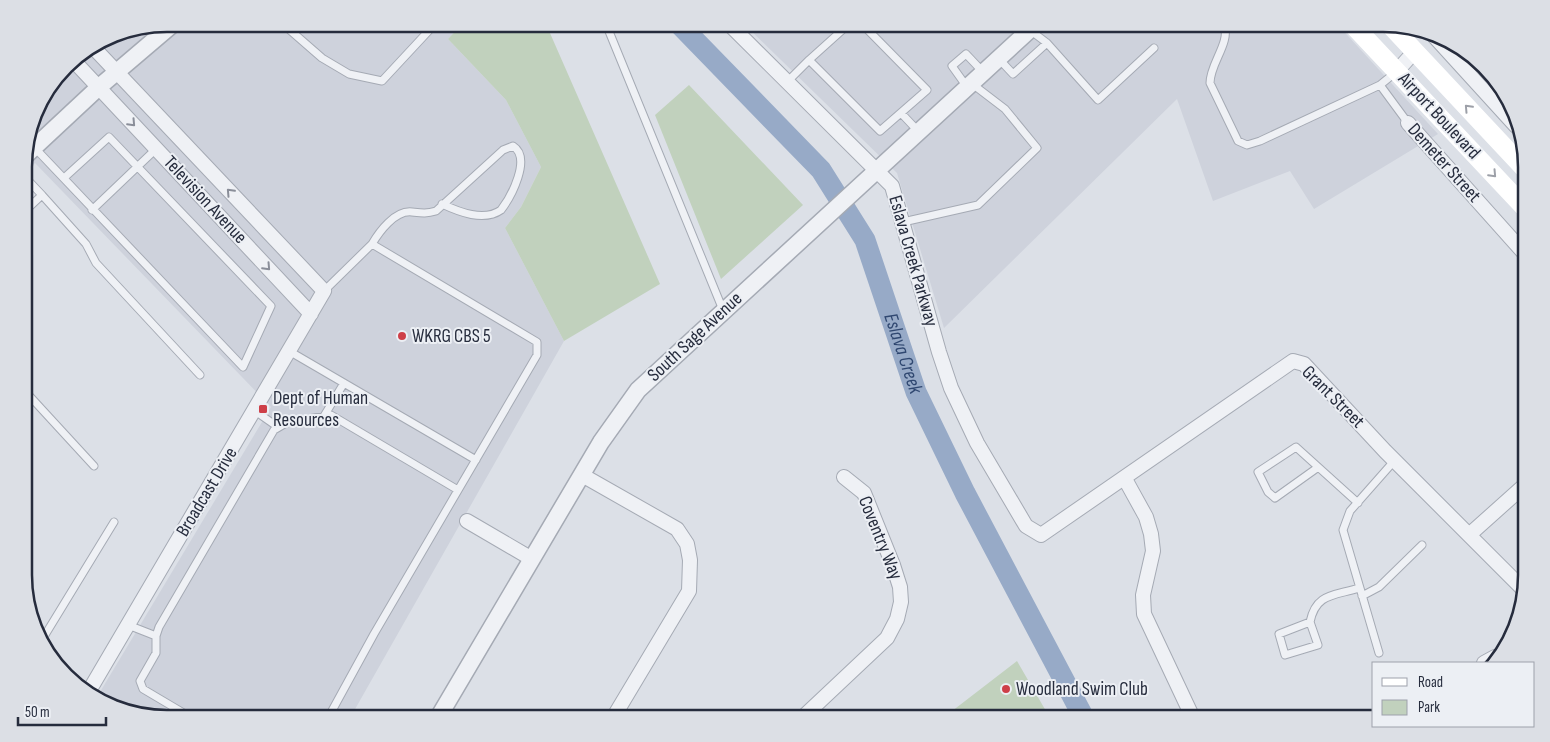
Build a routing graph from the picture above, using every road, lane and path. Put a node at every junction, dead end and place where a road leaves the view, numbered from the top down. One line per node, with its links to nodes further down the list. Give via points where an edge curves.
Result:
1 (292, 32): 2 (lane, via 322,58 349,74 382,81)
2 (428, 32)
3 (609, 32): 50 (lane)
4 (737, 32): 24 (street, Eslava Creek Parkway)
5 (840, 32): 19 (lane)
6 (870, 32): 27 (lane, via 927,90)
7 (1023, 32): 18 (street, South Sage Avenue)
8 (1035, 32): 13 (lane)
9 (1226, 32): 25 (lane, via 1210,74 1210,83 1238,141 1247,144 1260,141)
10 (1360, 32): 21 (main road, Airport Boulevard)
11 (163, 33): 22 (street)
12 (1398, 34): 17 (main road, Airport Boulevard)
13 (1047, 43): 14 (lane, via 1098,100); 18 (lane, via 1013,74)
14 (1154, 48)
15 (1446, 49): 28 (street)
16 (98, 52): 22 (street, Television Avenue)
17 (1415, 52): 21 (street); 34 (main road, Airport Boulevard, one-way to 17)
18 (998, 58): 23 (street, South Sage Avenue)
19 (809, 60): 24 (lane); 27 (lane, via 880,130)
20 (79, 66): 26 (street, Television Avenue)
21 (1397, 71): 25 (lane); 40 (main road, Airport Boulevard, one-way to 40)
22 (116, 72): 26 (street); 43 (street, Television Avenue, one-way to 22)
23 (974, 80): 30 (street, South Sage Avenue); 45 (lane, via 1005,109 1037,148 978,206)
24 (788, 81): 36 (street, Eslava Creek Parkway)
25 (1380, 85): 29 (lane, Demeter Street)
26 (99, 87): 31 (street); 32 (street, Television Avenue, one-way to 32)
27 (901, 113): 30 (lane)
28 (1507, 116)
29 (1408, 123): 48 (street, Demeter Street)
30 (918, 131): 36 (street, South Sage Avenue)
31 (35, 146)
32 (156, 148): 35 (lane); 46 (street, Television Avenue)
33 (34, 154): 37 (lane)
34 (1517, 162)
35 (138, 167): 37 (lane, via 109,137); 44 (lane); 44 (lane, via 271,306 243,367)
36 (876, 170): 45 (street, Eslava Creek Parkway, via 892,186); 50 (street, South Sage Avenue)
37 (64, 178): 44 (lane)
38 (33, 185): 39 (lane)
39 (42, 195): 41 (lane); 53 (lane, via 86,244 96,263)
40 (1518, 201)
41 (33, 204)
42 (442, 204): 42 (lane, via 503,150 512,146 517,149 521,162 519,174 501,210 495,214 478,215 461,213); 47 (lane, via 428,214 406,212 397,216)
43 (244, 207): 46 (street); 49 (street, Television Avenue)
44 (92, 210)
45 (903, 222): 71 (street, Eslava Creek Parkway, via 951,388 977,443 1026,526)
46 (227, 224): 51 (street, Television Avenue, one-way to 51)
47 (372, 244): 49 (lane); 59 (lane, via 537,342 537,355)
48 (1518, 246)
49 (324, 291): 51 (street, Broadcast Drive)
50 (723, 310): 63 (street, South Sage Avenue, via 638,390)
51 (311, 314): 52 (street, Broadcast Drive)
52 (290, 351): 54 (lane); 56 (street, Broadcast Drive)
53 (200, 375)
54 (344, 382): 57 (lane); 59 (lane)
55 (32, 399): 61 (lane)
56 (254, 411): 58 (lane); 78 (street, Broadcast Drive)
57 (324, 416): 58 (lane); 66 (lane, via 334,416)
58 (278, 427): 80 (lane, via 271,433)
59 (476, 460): 66 (lane)
60 (1395, 460): 65 (street, Grant Street, via 1304,364 1293,360); 68 (lane); 72 (street, Grant Street)
61 (94, 466)
62 (1317, 468): 62 (lane, via 1296,447 1258,472 1268,492 1275,498); 68 (lane)
63 (582, 475): 74 (street, South Sage Avenue); 88 (street, via 677,529 687,544 690,560 688,591)
64 (844, 477): 83 (street, Coventry Way, via 864,493 893,564 901,602 887,638)
65 (1125, 479): 71 (street, Grant Street); 84 (street, via 1146,517 1151,534 1153,551 1143,595 1144,614)
66 (458, 490): 86 (lane)
67 (1518, 491): 72 (street)
68 (1358, 503): 76 (lane, via 1350,511 1343,530)
69 (467, 521): 74 (street)
70 (114, 522): 79 (lane)
71 (1041, 535)
72 (1469, 535): 75 (street, Grant Street)
73 (1422, 545): 76 (lane, via 1379,586)
74 (532, 559): 87 (street, South Sage Avenue)
75 (1517, 583)
76 (1360, 592): 77 (lane, via 1319,600); 81 (lane)
77 (1310, 622): 77 (lane, via 1279,634 1285,655 1318,645)
78 (128, 625): 80 (lane); 82 (street, Broadcast Drive)
79 (46, 631)
80 (156, 636): 85 (lane, via 156,652 141,677 140,685)
81 (1379, 653)
82 (92, 686)
83 (811, 709)
84 (1189, 709)
85 (178, 710)
86 (332, 710)
87 (443, 710)
88 (618, 710)

